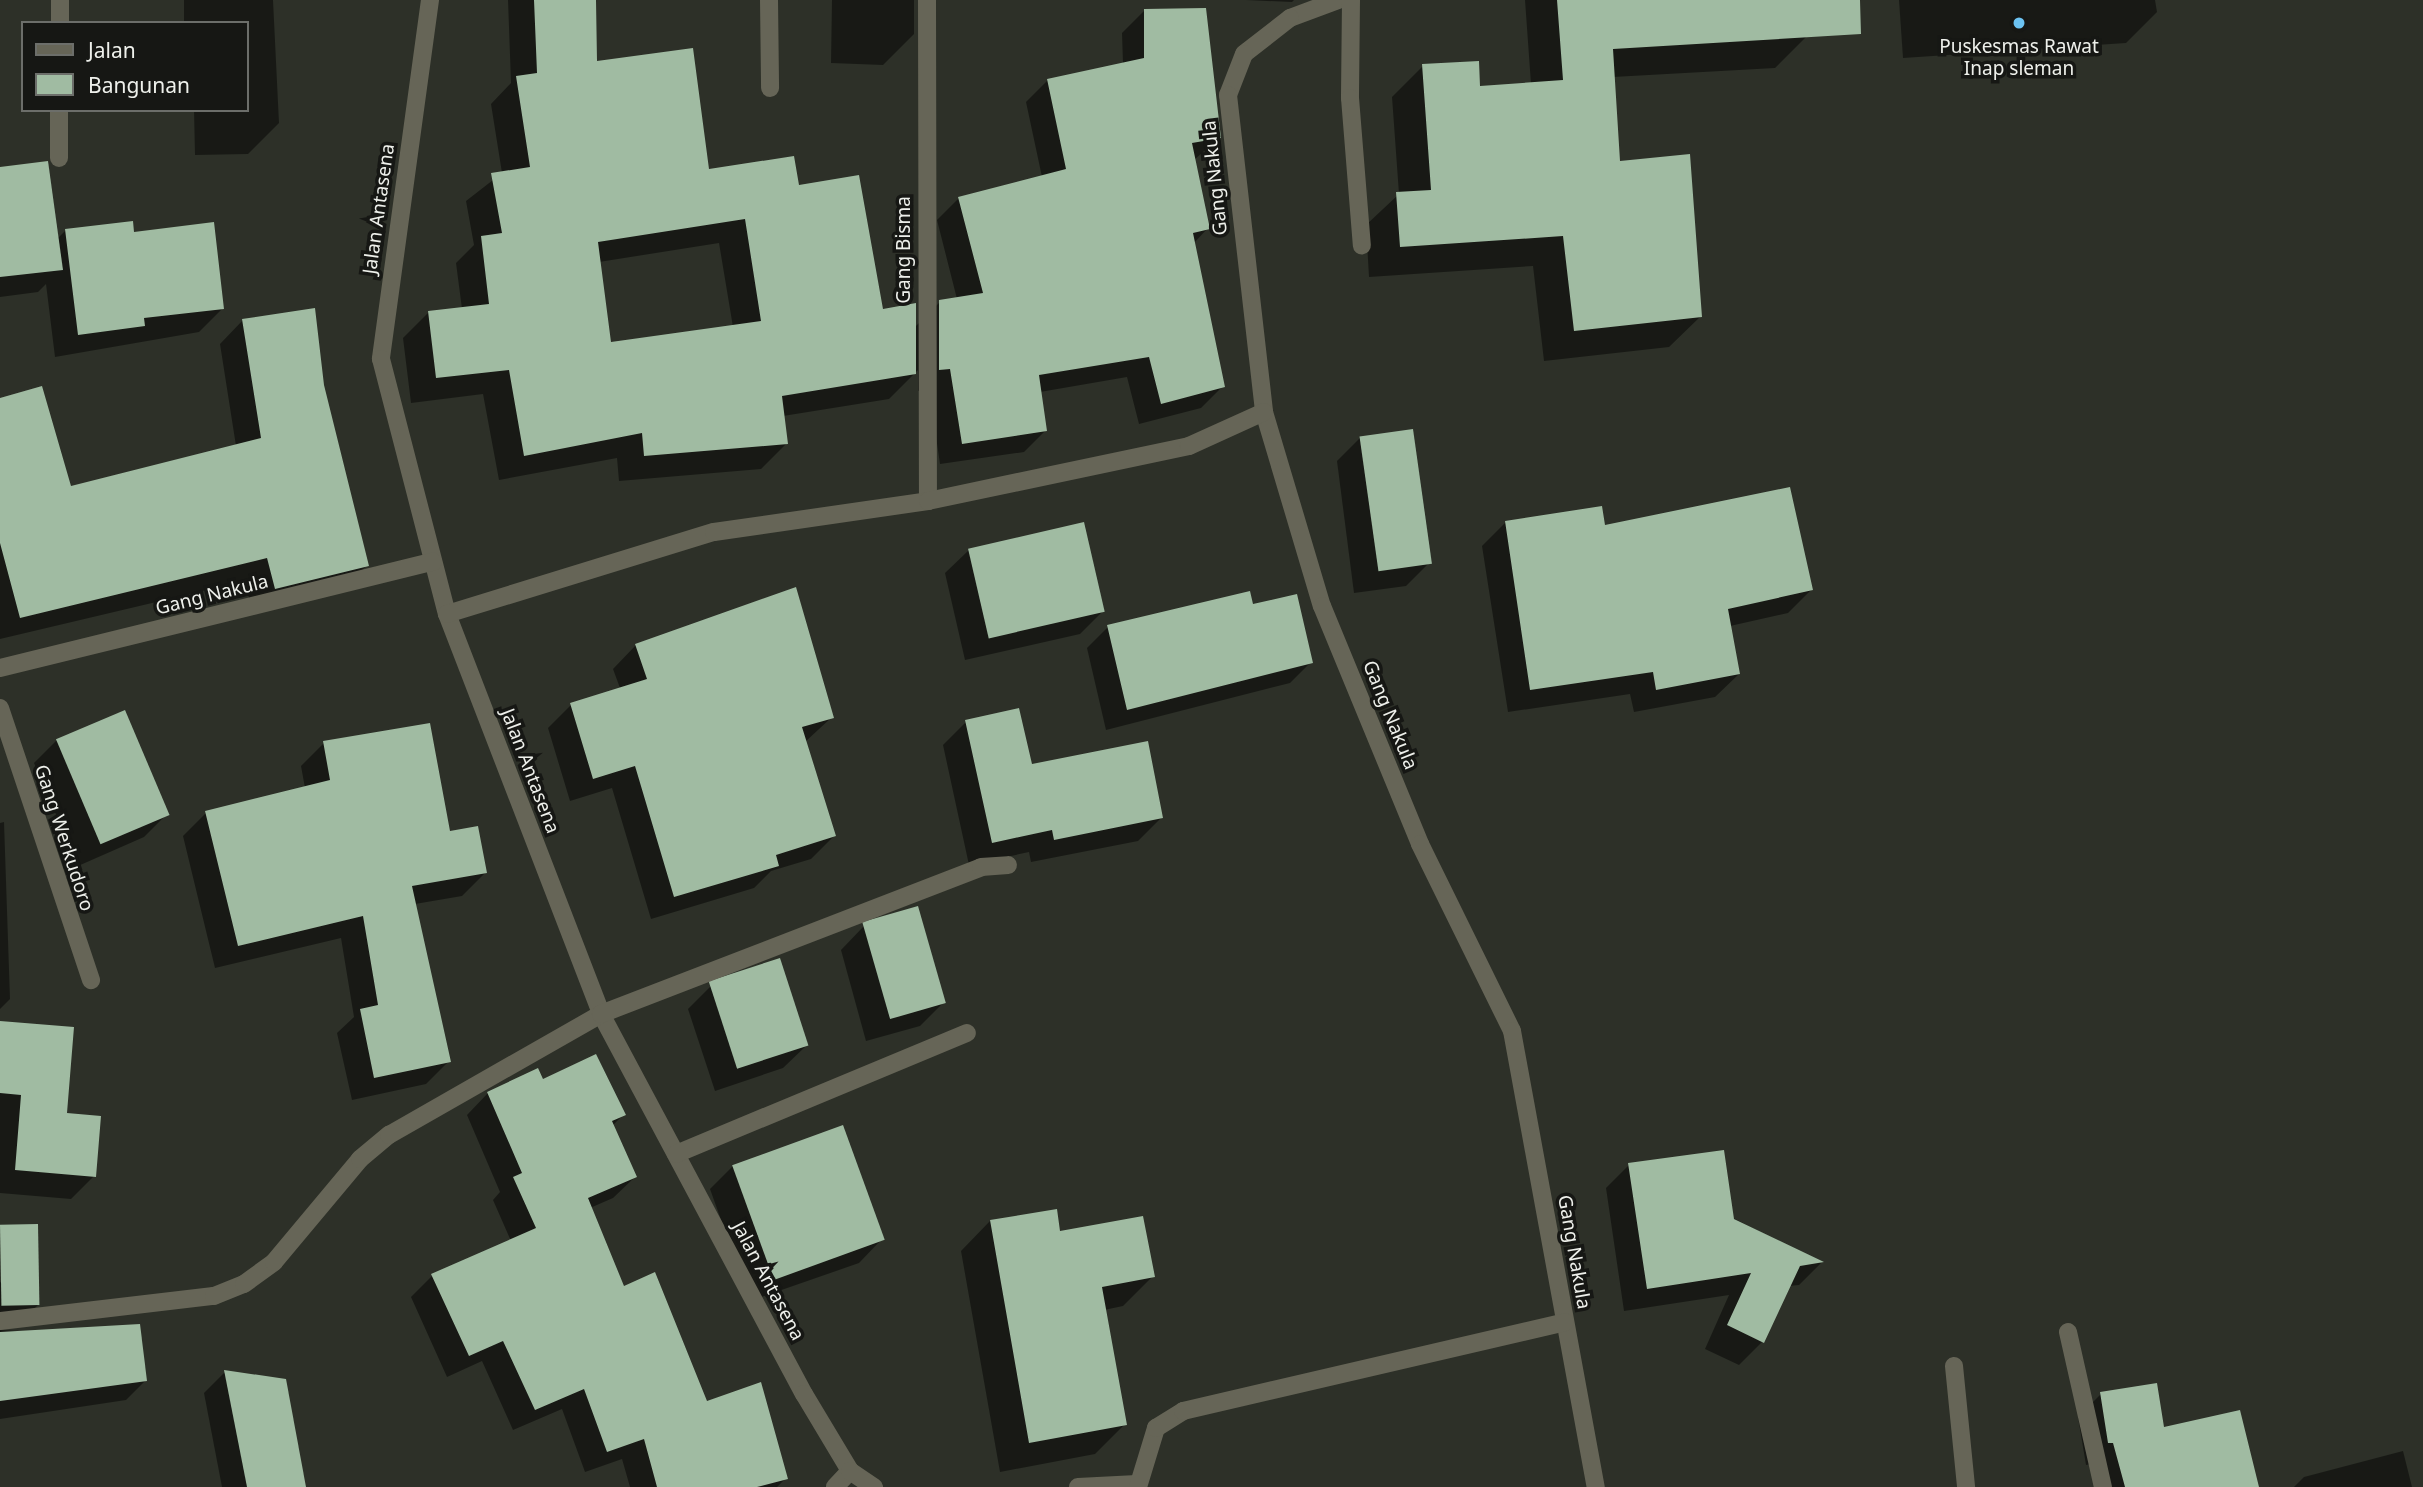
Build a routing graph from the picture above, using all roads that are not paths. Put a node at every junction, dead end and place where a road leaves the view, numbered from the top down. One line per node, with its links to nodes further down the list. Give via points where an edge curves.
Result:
1 (60, 0): 7 (street)
2 (430, 0): 14 (street, Jalan Antasena, via 381,359)
3 (769, 0): 8 (street)
4 (927, 0): 13 (street, Gang Bisma)
5 (1338, 0): 12 (street, Gang Nakula, via 1290,18 1244,54 1228,95)
6 (1351, 0): 11 (street, via 1350,99)
7 (60, 21)
8 (771, 88)
9 (59, 112): 10 (street)
10 (59, 158)
11 (1362, 246)
12 (1264, 412): 13 (street, via 1189,446); 24 (street, Gang Nakula, via 1322,606 1420,844 1512,1031)
13 (928, 501): 15 (street, via 714,532)
14 (433, 562): 15 (street, Jalan Antasena); 16 (street, Gang Nakula)
15 (447, 614): 20 (street, Jalan Antasena)
16 (0, 668)
17 (0, 708): 19 (street, Gang Werkudoro)
18 (1008, 865): 20 (street, via 981,867)
19 (91, 980)
20 (601, 1014): 22 (street, Jalan Antasena); 23 (street, via 389,1135 360,1159 274,1262 244,1284 214,1296)
21 (967, 1033): 22 (street)
22 (676, 1154): 27 (street, Jalan Antasena)
23 (0, 1321)
24 (1565, 1322): 28 (street, via 1183,1411 1156,1428); 32 (street, Gang Nakula)
25 (2068, 1332): 34 (street)
26 (1954, 1366): 33 (street)
27 (850, 1471): 29 (street); 30 (street, Jalan Antasena)
28 (1138, 1486): 31 (street)
29 (835, 1487)
30 (874, 1487)
31 (1079, 1487)
32 (1596, 1487)
33 (1966, 1487)
34 (2103, 1487)

